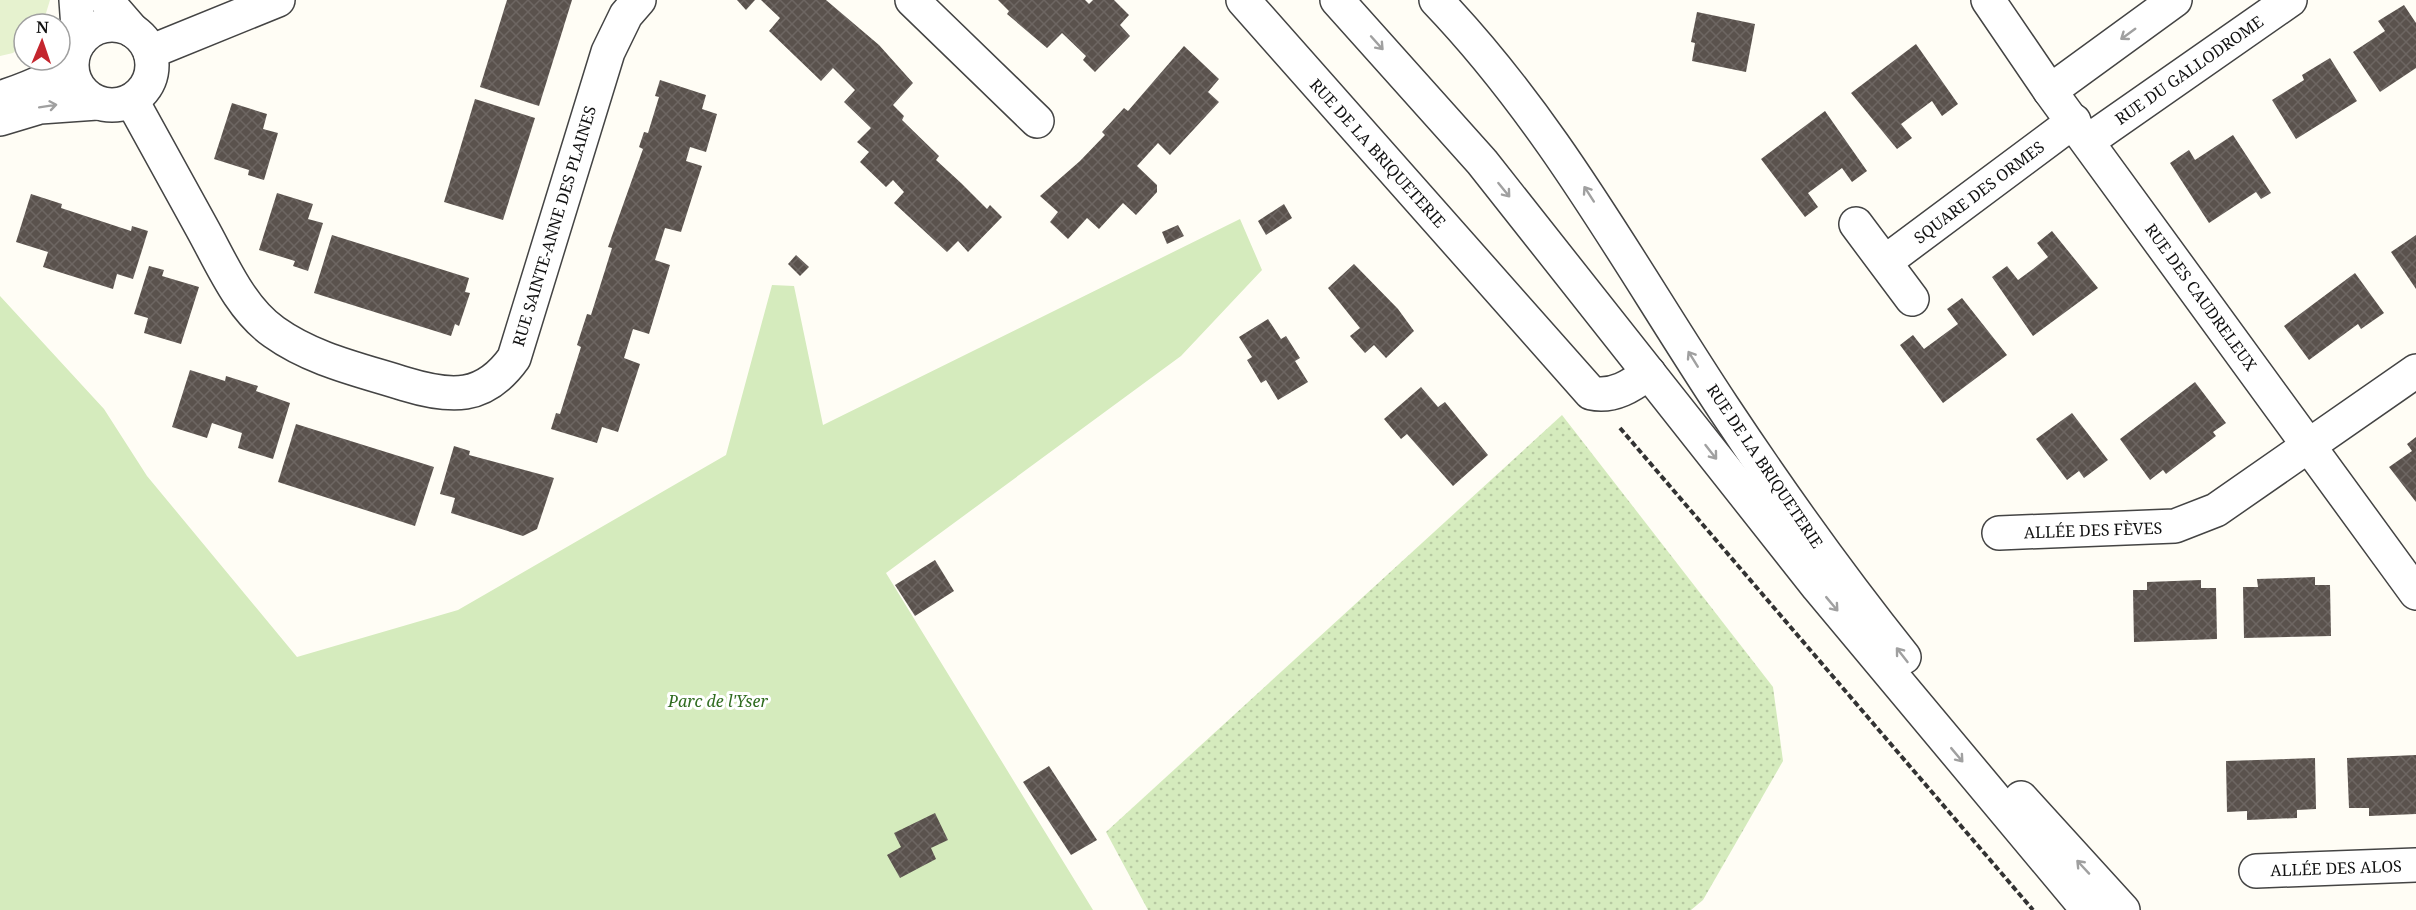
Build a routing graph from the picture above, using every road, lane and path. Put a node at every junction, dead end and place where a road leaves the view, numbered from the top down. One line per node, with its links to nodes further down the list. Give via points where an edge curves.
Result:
1 (76, 0): 13 (street)
2 (106, 0): 12 (street)
3 (279, 0): 12 (street)
4 (639, 0): 16 (street, RUE SAINTE-ANNE DES PLAINES, via 626,15 608,52 514,358 494,381 468,392 429,392 319,357 258,319 232,281)
5 (912, 0): 19 (street)
6 (1243, 0): 27 (street, RUE DE LA BRIQUETERIE)
7 (1337, 0): 26 (street, RUE DE LA BRIQUETERIE, one-way to 26, via 1482,162)
8 (1436, 0): 23 (street, RUE DE LA BRIQUETERIE, one-way to 8, via 1537,120)
9 (1988, 0): 14 (street, RUE DES CAUDRELEUX)
10 (2175, 0): 14 (street, one-way to 14)
11 (2290, 0): 20 (street, RUE DU GALLODROME)
12 (142, 41): 13 (street, via 121,26 101,26); 16 (street, via 151,76 146,88)
13 (76, 49): 15 (street, via 59,73); 17 (street, via 72,71 76,85)
14 (2050, 91): 20 (street, RUE DES CAUDRELEUX)
15 (0, 98)
16 (132, 100): 17 (street, via 115,106)
17 (97, 103): 18 (street, one-way to 17, via 40,107)
18 (0, 119)
19 (1037, 121)
20 (2081, 131): 22 (street, SQUARE DES ORMES); 28 (street, RUE DES CAUDRELEUX)
21 (1856, 224): 22 (street)
22 (1885, 262): 24 (street)
23 (1652, 293): 26 (street); 29 (street, RUE DE LA BRIQUETERIE, one-way to 23)
24 (1912, 299)
25 (2416, 371): 28 (street, ALLÉE DES FÈVES)
26 (1649, 373): 27 (street, via 1616,392); 29 (street, via 1680,381 1723,430); 35 (street, RUE DE LA BRIQUETERIE, one-way to 35, via 1818,587)
27 (1591, 393): 34 (path)
28 (2308, 445): 30 (street, ALLÉE DES FÈVES, via 2216,510 2193,521 2152,529); 31 (street, RUE DES CAUDRELEUX)
29 (1756, 454): 36 (street, RUE DE LA BRIQUETERIE, one-way to 29, via 2042,822 1913,669 1823,551)
30 (1999, 533)
31 (2416, 593)
32 (2416, 865): 33 (street, ALLÉE DES ALOS)
33 (2256, 871)
34 (2033, 910)
35 (2088, 910)
36 (2123, 910)

